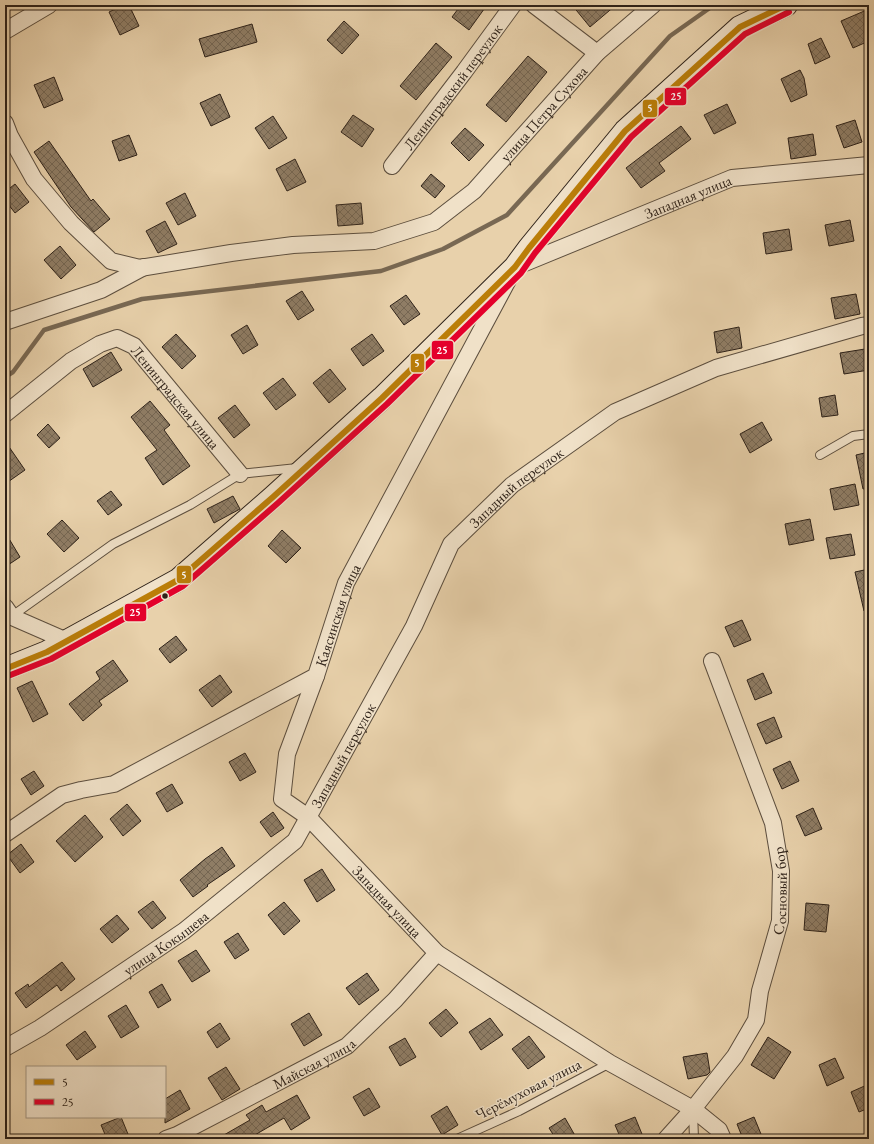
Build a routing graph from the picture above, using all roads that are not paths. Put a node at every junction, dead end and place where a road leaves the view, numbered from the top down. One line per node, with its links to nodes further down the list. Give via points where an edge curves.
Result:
1 (49, 5): 6 (street)
2 (513, 5): 10 (street, Ленинградский переулок)
3 (534, 5): 7 (street)
4 (653, 5): 7 (street, улица Петра Сухова)
5 (786, 5): 12 (street, via 740,27 625,131)
6 (5, 31)
7 (597, 53): 11 (street, улица Петра Сухова, via 474,191 434,222 374,241 293,245)
8 (7, 133): 11 (street, via 34,179 71,223 111,261)
9 (869, 165): 12 (street, Западная улица, via 732,178)
10 (392, 166)
11 (144, 267): 13 (street, via 101,290)
12 (515, 268): 18 (street, via 382,398); 24 (street, Каясинская улица, via 346,583)
13 (5, 322)
14 (869, 325): 25 (street, Западный переулок, via 716,368 615,412 512,484 452,544 414,626)
15 (5, 414): 19 (street, Ленинградская улица, via 71,361 100,344 117,338 134,346)
16 (869, 434): 17 (lane, via 853,436)
17 (820, 455)
18 (305, 468): 19 (lane); 21 (street, via 178,580)
19 (240, 474): 20 (lane, via 190,505 113,544)
20 (7, 615): 21 (street)
21 (67, 641): 23 (street)
22 (712, 661): 30 (street, Сосновый бор, via 773,823 781,871 780,921 760,991 756,1020 735,1056)
23 (5, 669)
24 (316, 676): 25 (street, Западная улица, via 287,754 282,800); 26 (street, Каясинская улица, via 114,784 62,795)
25 (308, 817): 27 (street, Западная улица); 28 (street, улица Кокышева, via 295,840 184,931 40,1028)
26 (5, 834)
27 (437, 954): 29 (street, Западная улица); 31 (street, Майская улица, via 348,1046)
28 (5, 1048)
29 (610, 1063): 30 (street); 32 (lane, Черёмуховая улица, via 519,1111)
30 (693, 1108): 33 (street, Сосновый бор); 34 (lane); 35 (street, via 720,1130)
31 (166, 1139)
32 (457, 1139)
33 (666, 1139)
34 (694, 1139)
35 (723, 1139)

